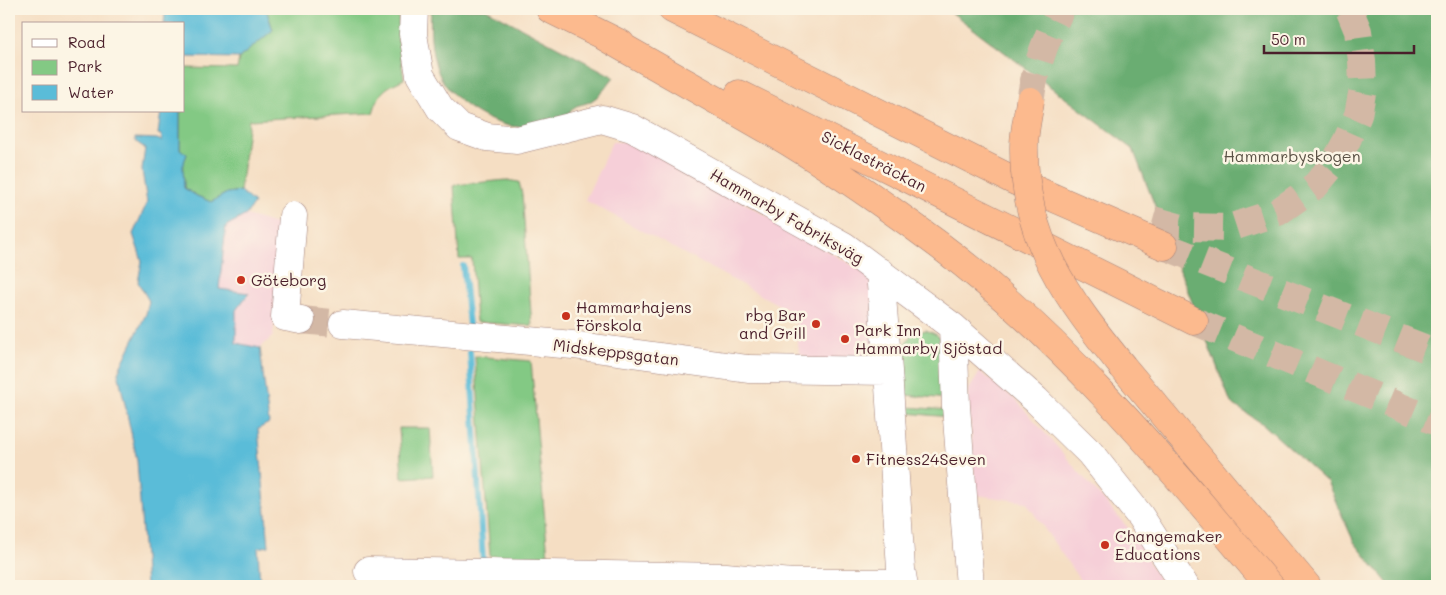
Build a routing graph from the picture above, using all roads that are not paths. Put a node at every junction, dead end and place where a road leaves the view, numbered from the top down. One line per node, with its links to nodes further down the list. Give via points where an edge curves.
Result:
1 (414, 9): 10 (street, Hammarby Fabriksväg, via 413,34 420,75 440,108 459,127 487,137 517,140 602,119 632,128 844,246)
2 (550, 9): 4 (highway, Sicklasträckan)
3 (672, 9): 6 (highway)
4 (604, 37): 12 (highway, Sicklasträckan, via 756,102); 21 (highway, via 774,133 849,181 939,245 983,281 1071,361 1112,404)
5 (1030, 101): 22 (highway, bridge, via 1024,145 1026,187 1039,237 1053,270 1071,300 1122,367)
6 (866, 107): 8 (highway, via 927,121 1102,203); 9 (highway, via 1013,180)
7 (293, 216): 11 (street, via 284,317)
8 (1153, 220)
9 (1164, 246)
10 (880, 272): 14 (street, Hammarby Fabriksväg); 15 (street)
11 (301, 320)
12 (1194, 321)
13 (343, 324): 15 (street, Midskeppsgatan, via 573,346 748,369)
14 (953, 327): 19 (street); 20 (street, Hammarby Fabriksväg, via 1090,453 1140,516)
15 (888, 371): 18 (street)
16 (368, 571): 17 (street, via 726,577 793,583 888,583)
17 (899, 586)
18 (904, 586)
19 (970, 586)
20 (1185, 586)
21 (1270, 586)
22 (1307, 586)

